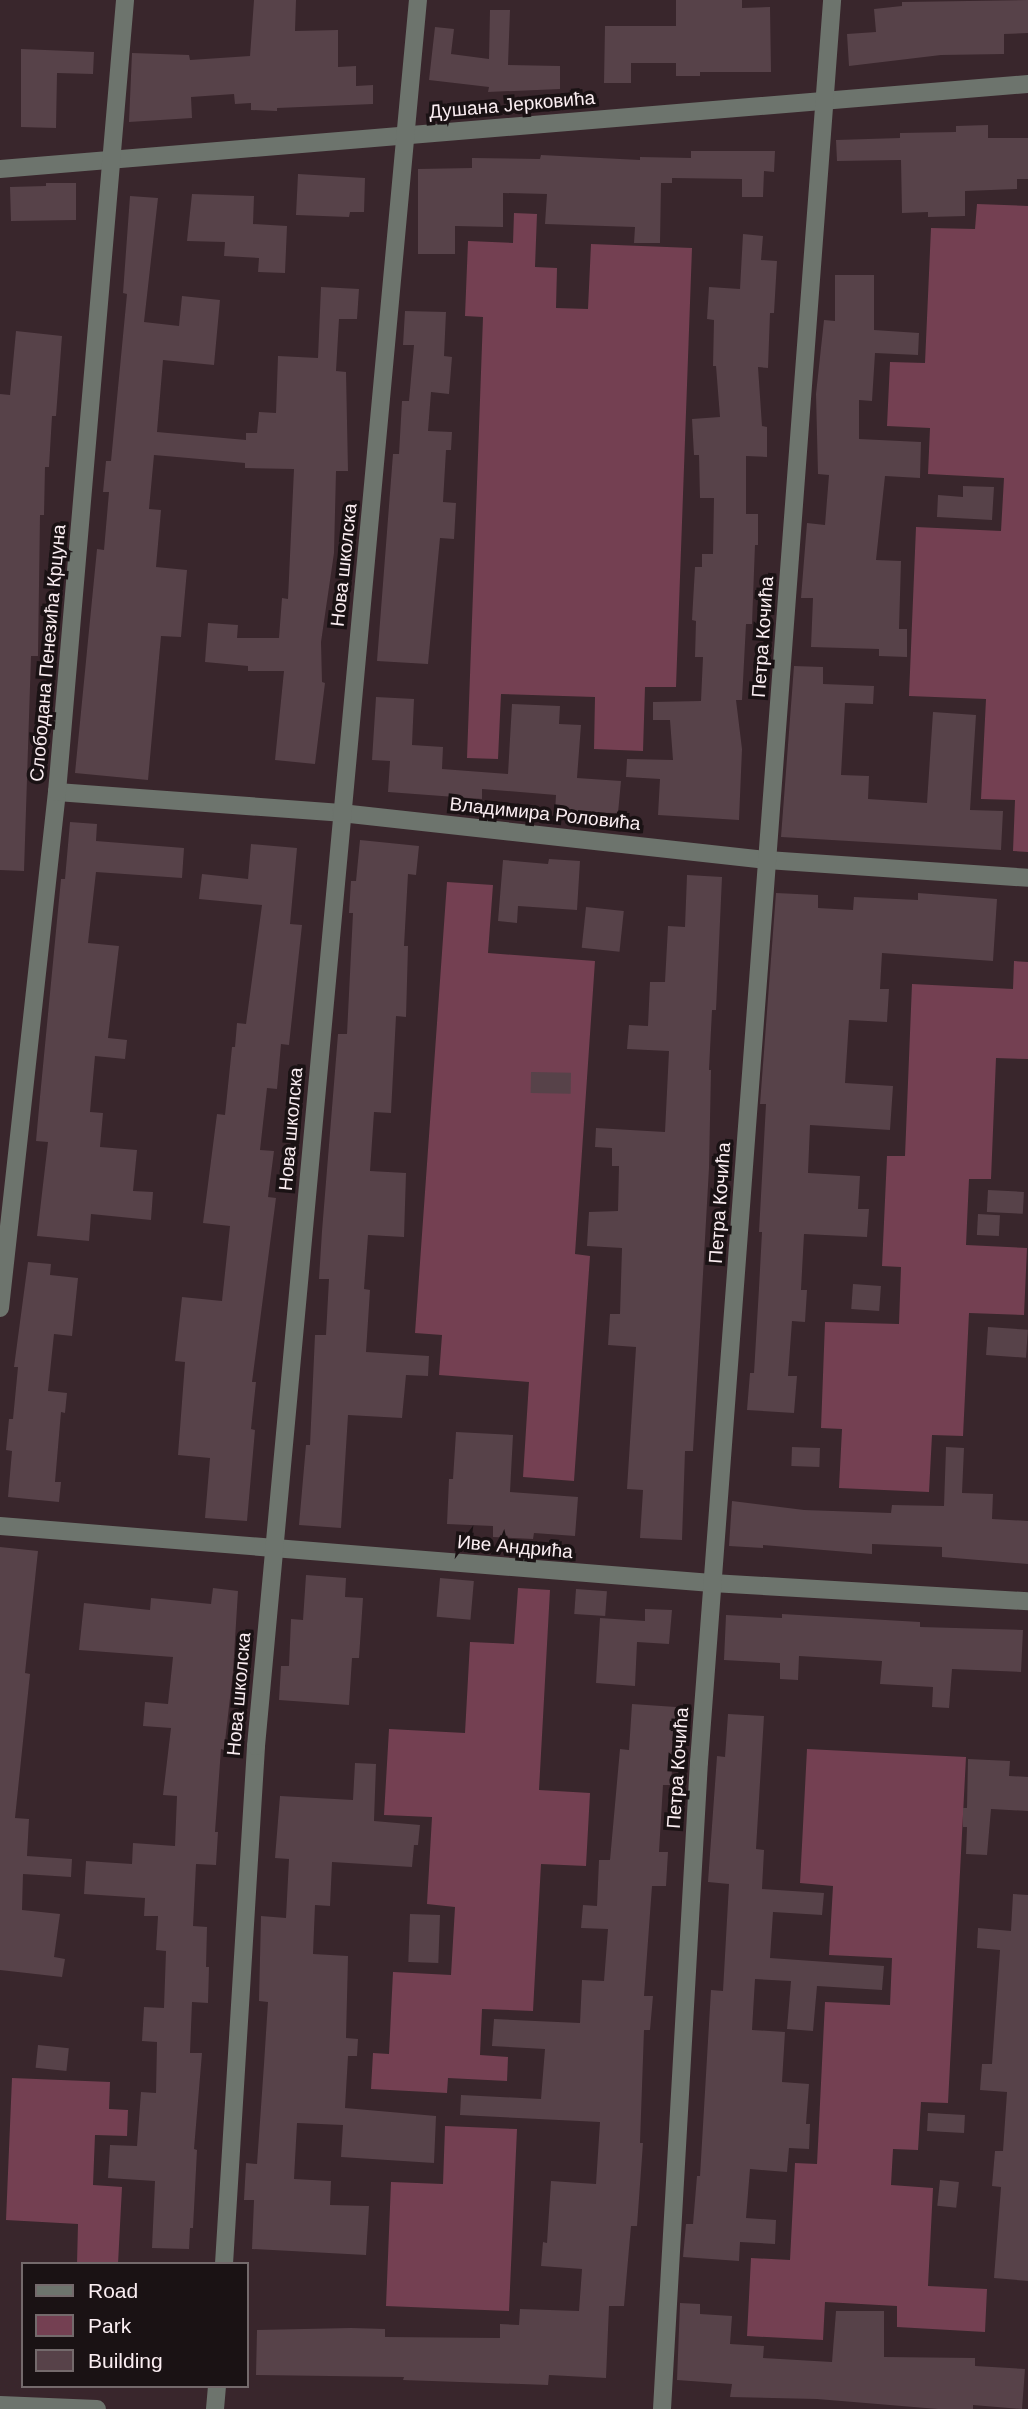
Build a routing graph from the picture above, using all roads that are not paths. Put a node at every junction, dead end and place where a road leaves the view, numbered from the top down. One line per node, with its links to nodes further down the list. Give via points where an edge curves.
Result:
1 (125, 0): 7 (street, Слободана Пенезића Крцуна)
2 (418, 0): 6 (street, Нова школска)
3 (832, 0): 5 (street, Петра Кочића)
4 (1028, 84): 5 (street, Душана Јерковића)
5 (825, 101): 6 (street, Душана Јерковића); 11 (street, Петра Кочића)
6 (407, 135): 7 (street, Душана Јерковића); 10 (street, Нова школска)
7 (111, 159): 8 (street, Душана Јерковића); 9 (street, Слободана Пенезића Крцуна)
8 (0, 169)
9 (57, 792): 10 (street, Владимира Роловића); 13 (street, Слободана Пенезића Крцуна)
10 (341, 813): 11 (street, Владимира Роловића); 15 (street, Нова школска)
11 (767, 860): 12 (street, Владимира Роловића); 16 (street, Петра Кочића)
12 (1028, 878)
13 (0, 1308)
14 (0, 1526): 15 (street, Иве Андрића)
15 (273, 1548): 16 (street, Иве Андрића); 18 (street, Нова школска, via 247,1866)
16 (712, 1583): 17 (street, Иве Андрића); 23 (street, Петра Кочића)
17 (1028, 1601)
18 (224, 2262)
19 (217, 2388): 22 (street)
20 (0, 2405): 21 (street)
21 (97, 2409)
22 (215, 2409)
23 (662, 2409)

